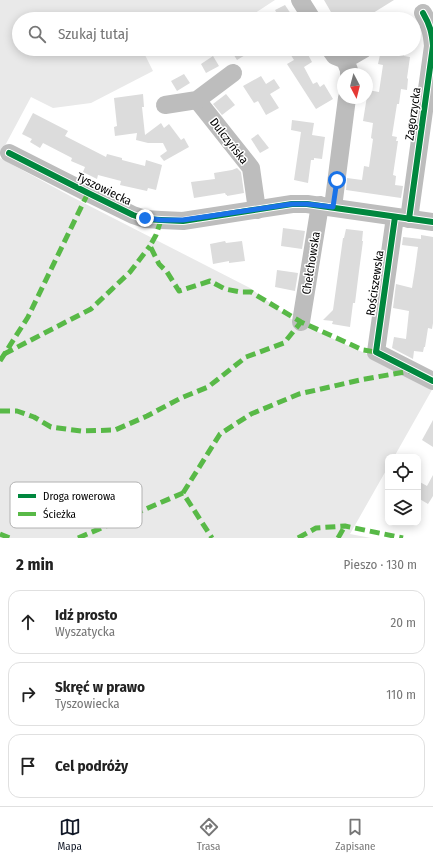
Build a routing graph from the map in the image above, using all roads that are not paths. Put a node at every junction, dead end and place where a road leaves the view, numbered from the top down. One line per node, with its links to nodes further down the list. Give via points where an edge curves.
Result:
1 (300, 0): 2 (street)
2 (308, 12)
3 (423, 13): 14 (street, Zagorzycka, via 430,26 433,46)
4 (335, 56): 6 (street)
5 (357, 56): 6 (street)
6 (347, 67)
7 (233, 73): 8 (street)
8 (197, 100): 10 (street); 13 (street, Dulczyńska, via 251,168)
9 (346, 104): 12 (street, Chełchowska)
10 (165, 105)
11 (9, 153): 13 (street, Tyszowiecka, via 101,200 145,218 183,220)
12 (327, 206): 13 (street, Tyszowiecka, via 292,204); 14 (street, Tyszowiecka); 16 (street, Chełchowska)
13 (257, 210)
14 (402, 218): 15 (street, Tyszowiecka); 17 (street, Rościszewska, via 376,352)
15 (433, 222)
16 (301, 322)
17 (433, 381)

